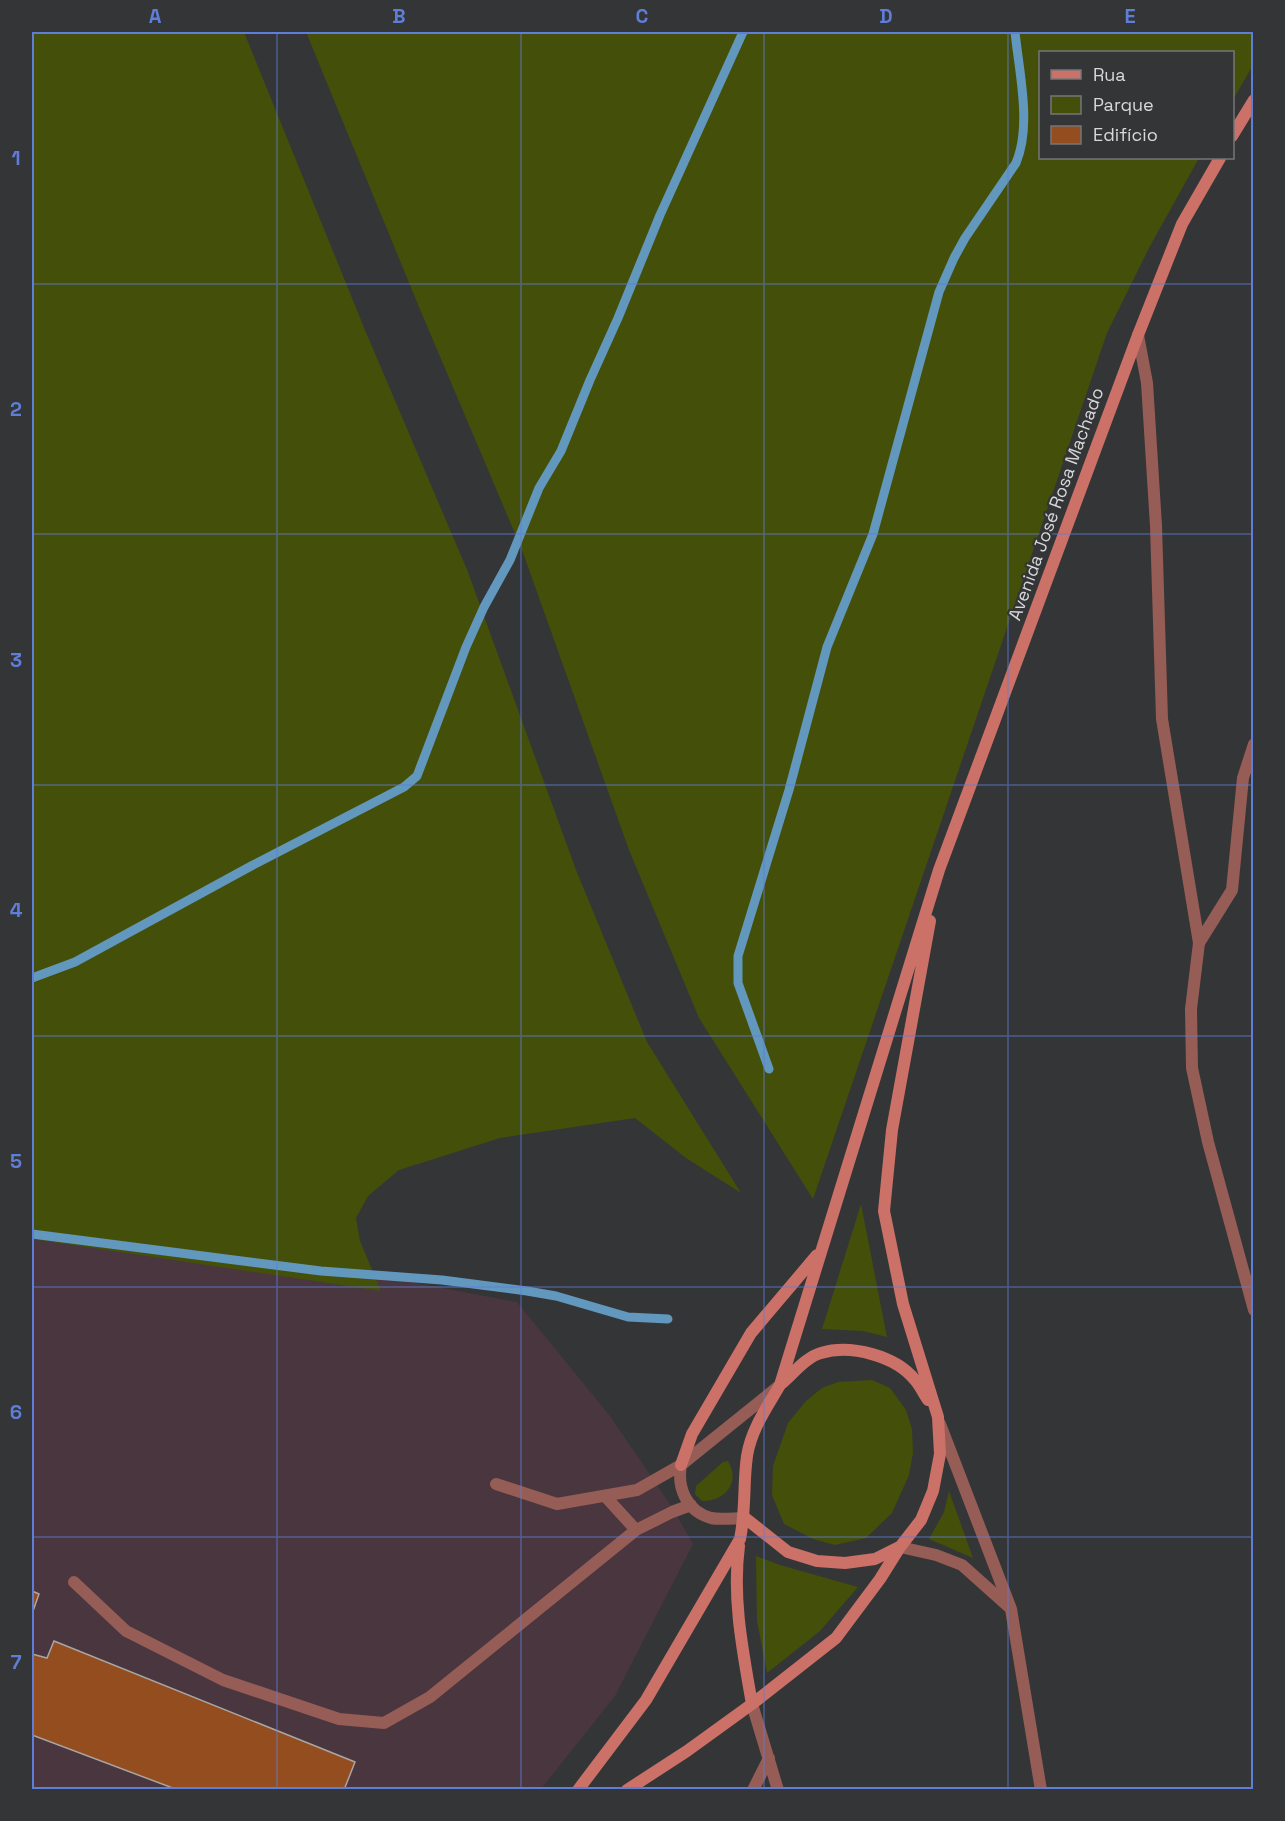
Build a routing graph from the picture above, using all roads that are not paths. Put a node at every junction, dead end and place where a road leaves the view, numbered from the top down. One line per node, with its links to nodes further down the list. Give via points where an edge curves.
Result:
1 (1254, 100): 2 (main road)
2 (1234, 134)
3 (1219, 159): 4 (main road, Avenida José Rosa Machado, via 1182,224)
4 (1138, 335): 6 (main road, Avenida José Rosa Machado); 7 (street, via 1147,383 1162,719)
5 (1254, 744): 7 (street, via 1243,778 1232,890)
6 (939, 870): 8 (main road); 11 (main road, via 892,1130 884,1211 903,1304)
7 (1198, 943): 9 (street, via 1191,1009 1192,1068)
8 (820, 1251): 10 (main road); 12 (main road, via 751,1334 692,1434)
9 (1254, 1310)
10 (780, 1385): 11 (main road, via 820,1353 857,1351 897,1364 915,1380); 12 (street); 16 (main road, via 758,1422 747,1455)
11 (938, 1417): 19 (main road, via 940,1454 933,1491 921,1520); 21 (street)
12 (681, 1465): 14 (street, via 638,1490); 15 (street, via 680,1487)
13 (496, 1484): 14 (street, via 557,1504)
14 (605, 1496): 17 (street)
15 (691, 1505): 16 (street, via 711,1518); 17 (street)
16 (745, 1518): 18 (main road); 19 (main road, via 788,1552 817,1561 875,1559)
17 (636, 1530): 20 (street, via 430,1697 384,1723 339,1719 223,1680 126,1631)
18 (740, 1539): 22 (main road, via 736,1573 738,1619); 24 (main road, via 646,1700)
19 (900, 1547): 21 (street, via 962,1565); 22 (main road, via 836,1638)
20 (74, 1582)
21 (1011, 1609): 28 (street)
22 (752, 1704): 23 (street); 25 (main road)
23 (769, 1758): 26 (street); 27 (street)
24 (578, 1790)
25 (627, 1790)
26 (753, 1790)
27 (778, 1790)
28 (1041, 1790)

